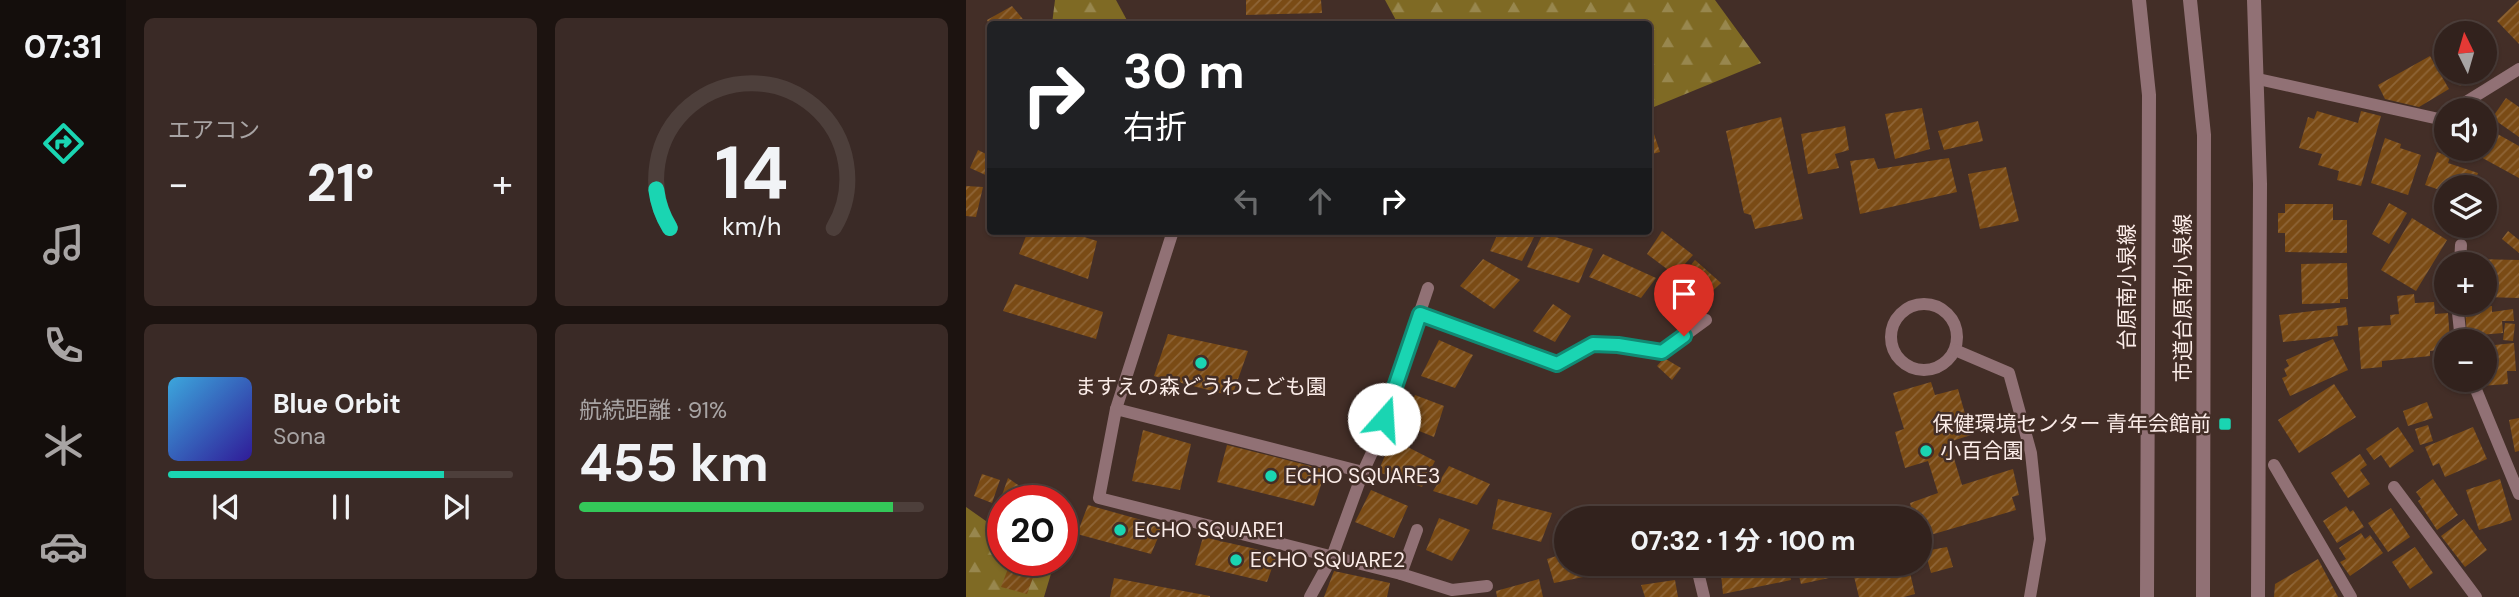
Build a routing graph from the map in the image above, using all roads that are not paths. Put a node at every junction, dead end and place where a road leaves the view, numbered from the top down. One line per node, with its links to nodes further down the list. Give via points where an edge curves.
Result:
1 (2139, 0): 29 (street, 台原南小泉線, via 2150,96)
2 (2190, 0): 30 (street, 市道台原南小泉線, via 2204,135)
3 (2254, 0): 5 (street)
4 (2519, 69): 6 (lane)
5 (2258, 79): 7 (lane); 31 (street)
6 (2472, 98)
7 (2434, 118)
8 (1172, 235): 16 (lane)
9 (2461, 246): 10 (lane)
10 (2461, 252)
11 (1428, 288): 12 (lane)
12 (1420, 314): 13 (lane, via 1557,364 1593,344 1662,352); 18 (lane)
13 (1706, 320)
14 (1955, 350): 14 (lane, via 1956,328 1951,317 1933,304 1910,306 1894,321 1890,342 1909,367 1930,370); 28 (lane, via 2009,373 2031,453 2040,539)
15 (2477, 392): 20 (lane)
16 (1116, 409): 18 (lane); 22 (lane, via 1098,498)
17 (2274, 465): 32 (lane)
18 (1363, 472): 22 (lane)
19 (2394, 487): 33 (lane)
20 (2519, 494)
21 (1416, 530): 23 (lane)
22 (1332, 557): 23 (lane); 26 (lane)
23 (1401, 574): 25 (lane, via 1452,590)
24 (1699, 576): 27 (lane)
25 (1487, 586)
26 (1310, 597)
27 (1703, 597)
28 (2030, 597)
29 (2147, 597)
30 (2203, 597)
31 (2258, 597)
32 (2351, 597)
33 (2476, 597)

